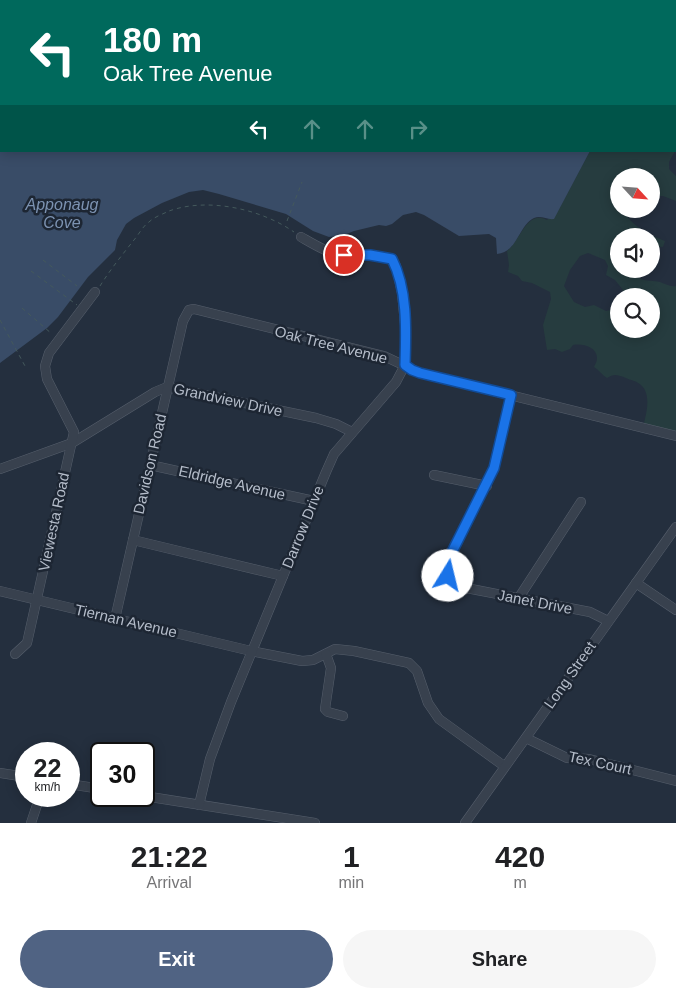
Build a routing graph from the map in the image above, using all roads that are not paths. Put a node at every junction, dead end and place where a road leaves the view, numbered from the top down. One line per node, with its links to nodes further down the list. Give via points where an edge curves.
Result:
1 (301, 237): 4 (street, via 330,252 392,259 402,293)
2 (96, 292): 9 (street, via 49,353 46,366 47,379 74,432)
3 (189, 310): 4 (street, Oak Tree Avenue, via 352,347); 5 (street, Davidson Road, via 183,321)
4 (405, 365): 6 (street, Oak Tree Avenue, via 425,374); 7 (street, Darrow Drive, via 396,382)
5 (167, 387): 7 (street, Grandview Drive, via 316,418); 9 (street, Grandview Drive); 10 (street, Davidson Road)
6 (511, 395): 8 (street, Oak Tree Avenue); 13 (street, Janet Drive)
7 (352, 432): 14 (street, Darrow Drive, via 334,454)
8 (676, 436)
9 (72, 443): 11 (street, Grandview Drive); 22 (street, Viewesta Road)
10 (150, 465): 14 (street, Eldridge Avenue); 17 (street, Davidson Road)
11 (0, 469)
12 (434, 475): 13 (street)
13 (487, 486): 21 (street, Janet Drive, via 448,560 447,571 454,583 461,587)
14 (314, 502): 18 (street, Darrow Drive)
15 (580, 502): 21 (street)
16 (676, 527): 19 (street, Long Street)
17 (133, 540): 18 (street); 24 (street, Davidson Road)
18 (283, 576): 26 (street, Darrow Drive)
19 (636, 583): 23 (street); 25 (street, Long Street)
20 (0, 591): 22 (street, Tiernan Avenue)
21 (518, 599): 25 (street, Janet Drive, via 590,612)
22 (37, 600): 24 (street, Tiernan Avenue); 27 (street, Viewesta Road, via 27,643)
23 (676, 610)
24 (115, 619): 26 (street, Tiernan Avenue)
25 (608, 621): 30 (street, Long Street)
26 (252, 651): 28 (street, Tiernan Avenue, via 302,661); 36 (street, Darrow Drive, via 210,759)
27 (15, 654)
28 (326, 654): 29 (street, via 331,668 325,709); 31 (street, Tiernan Avenue, via 335,649 354,650 409,663 439,719)
29 (343, 716)
30 (526, 738): 31 (street, Long Street); 34 (street, Tex Court, via 567,758 589,759)
31 (504, 766): 40 (street, Long Street)
32 (0, 773): 33 (street)
33 (15, 776)
34 (676, 781)
35 (155, 798): 36 (street)
36 (200, 805): 39 (street)
37 (36, 807): 38 (street)
38 (31, 823)
39 (315, 823)
40 (465, 823)

